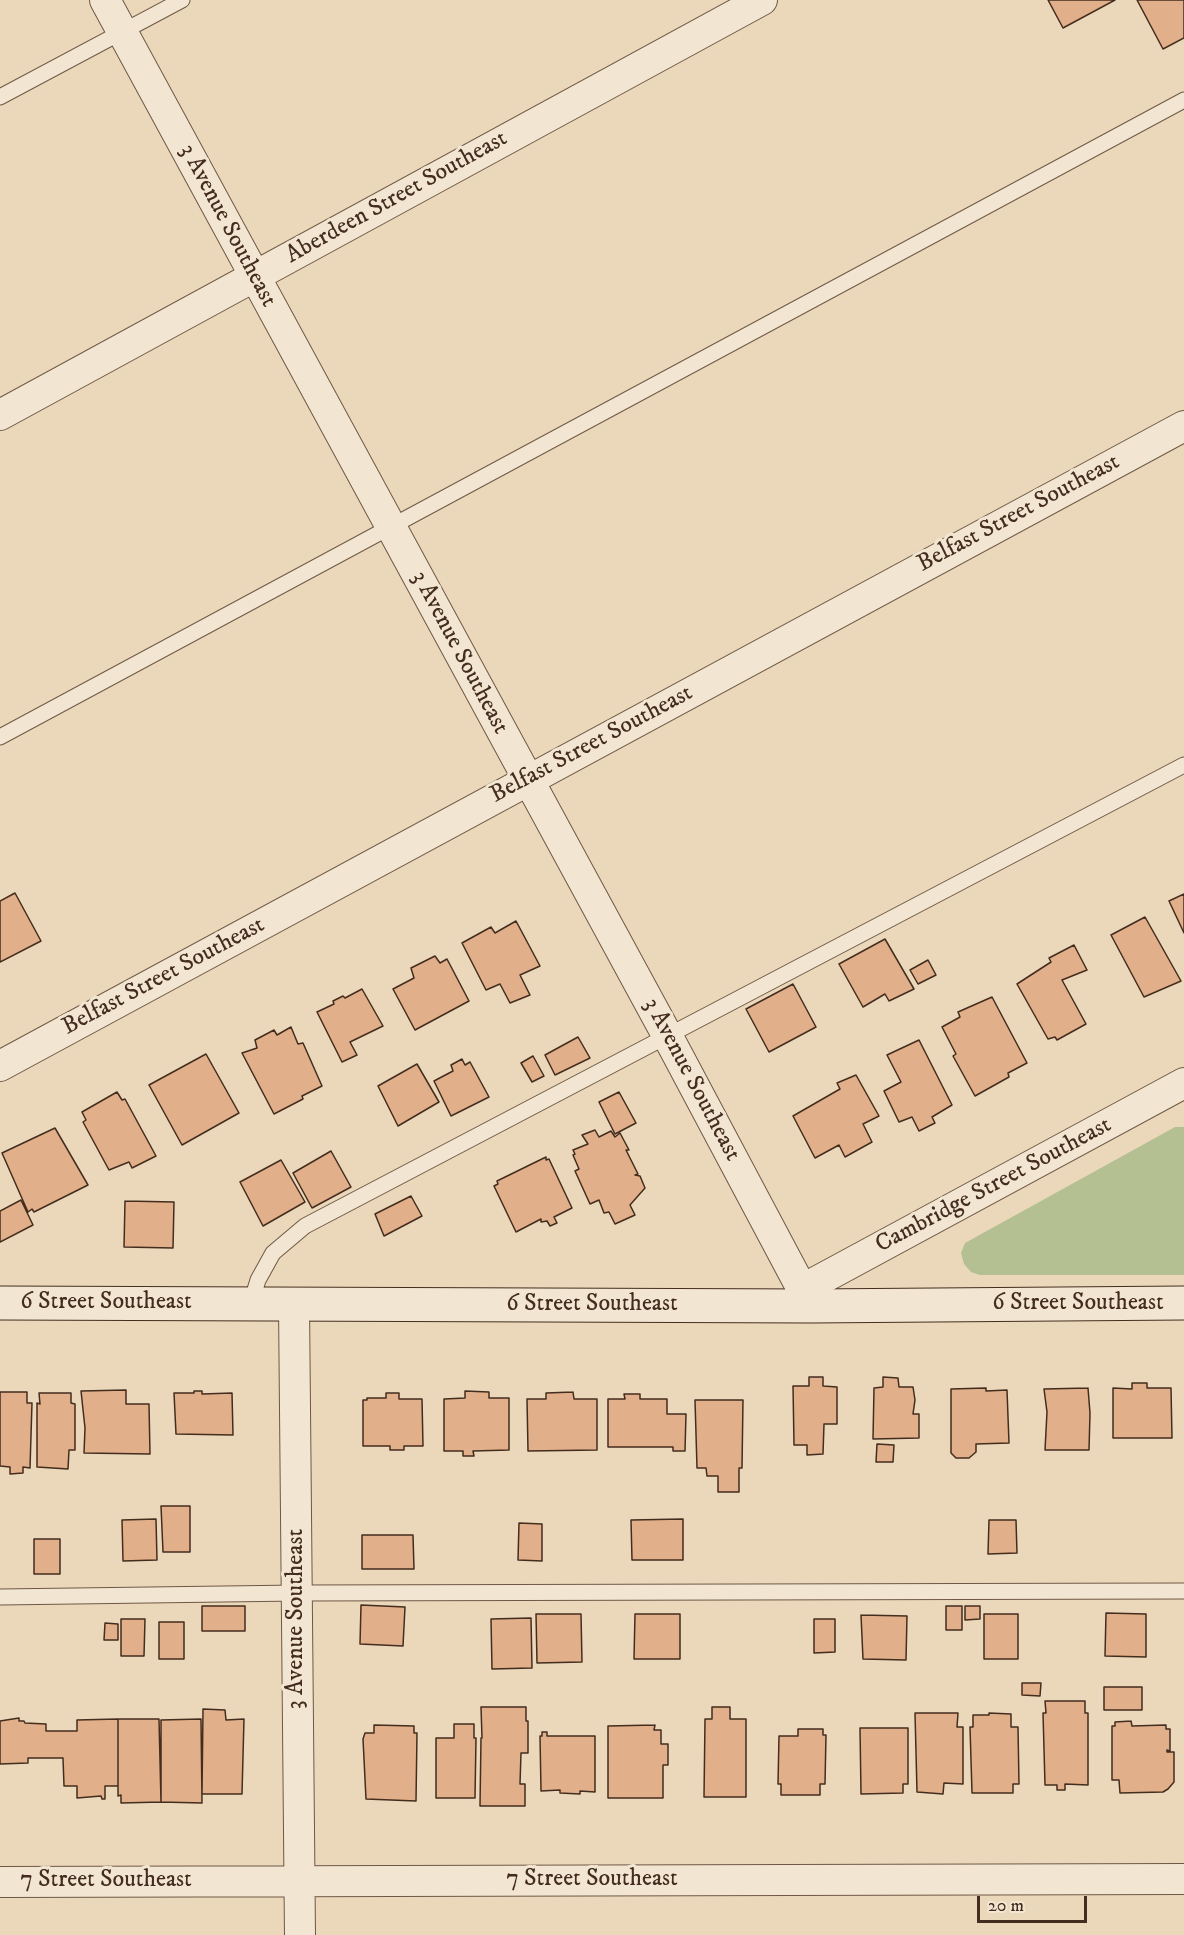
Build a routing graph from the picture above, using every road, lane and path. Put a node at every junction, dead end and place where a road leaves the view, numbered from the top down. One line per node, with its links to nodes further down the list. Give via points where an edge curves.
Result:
1 (105, 0): 4 (street, 3 Avenue Southeast)
2 (182, 0): 4 (lane)
3 (762, 0): 7 (street, Aberdeen Street Southeast)
4 (122, 32): 5 (lane); 7 (street, 3 Avenue Southeast)
5 (0, 97)
6 (1184, 100): 10 (lane)
7 (253, 276): 8 (street, Aberdeen Street Southeast); 10 (street, 3 Avenue Southeast)
8 (0, 415)
9 (1184, 426): 13 (street, Belfast Street Southeast)
10 (390, 526): 11 (lane); 13 (street, 3 Avenue Southeast)
11 (0, 737)
12 (1184, 765): 14 (lane)
13 (527, 780): 14 (street, 3 Avenue Southeast); 15 (street, Belfast Street Southeast)
14 (667, 1035): 17 (street, 3 Avenue Southeast); 19 (lane, via 305,1226 273,1253)
15 (0, 1066)
16 (1184, 1083): 17 (street, Cambridge Street Southeast)
17 (807, 1298): 20 (street, 6 Street Southeast); 21 (street, 6 Street Southeast)
18 (0, 1303): 19 (street, 6 Street Southeast)
19 (251, 1303): 21 (street, 6 Street Southeast)
20 (1184, 1303)
21 (294, 1304): 23 (street, 3 Avenue Southeast)
22 (1184, 1591): 23 (lane)
23 (298, 1593): 24 (lane); 26 (street, 3 Avenue Southeast)
24 (0, 1596)
25 (1184, 1879): 26 (street, 7 Street Southeast)
26 (298, 1881): 27 (street, 7 Street Southeast); 28 (street, 3 Avenue Southeast)
27 (0, 1882)
28 (300, 1935)

